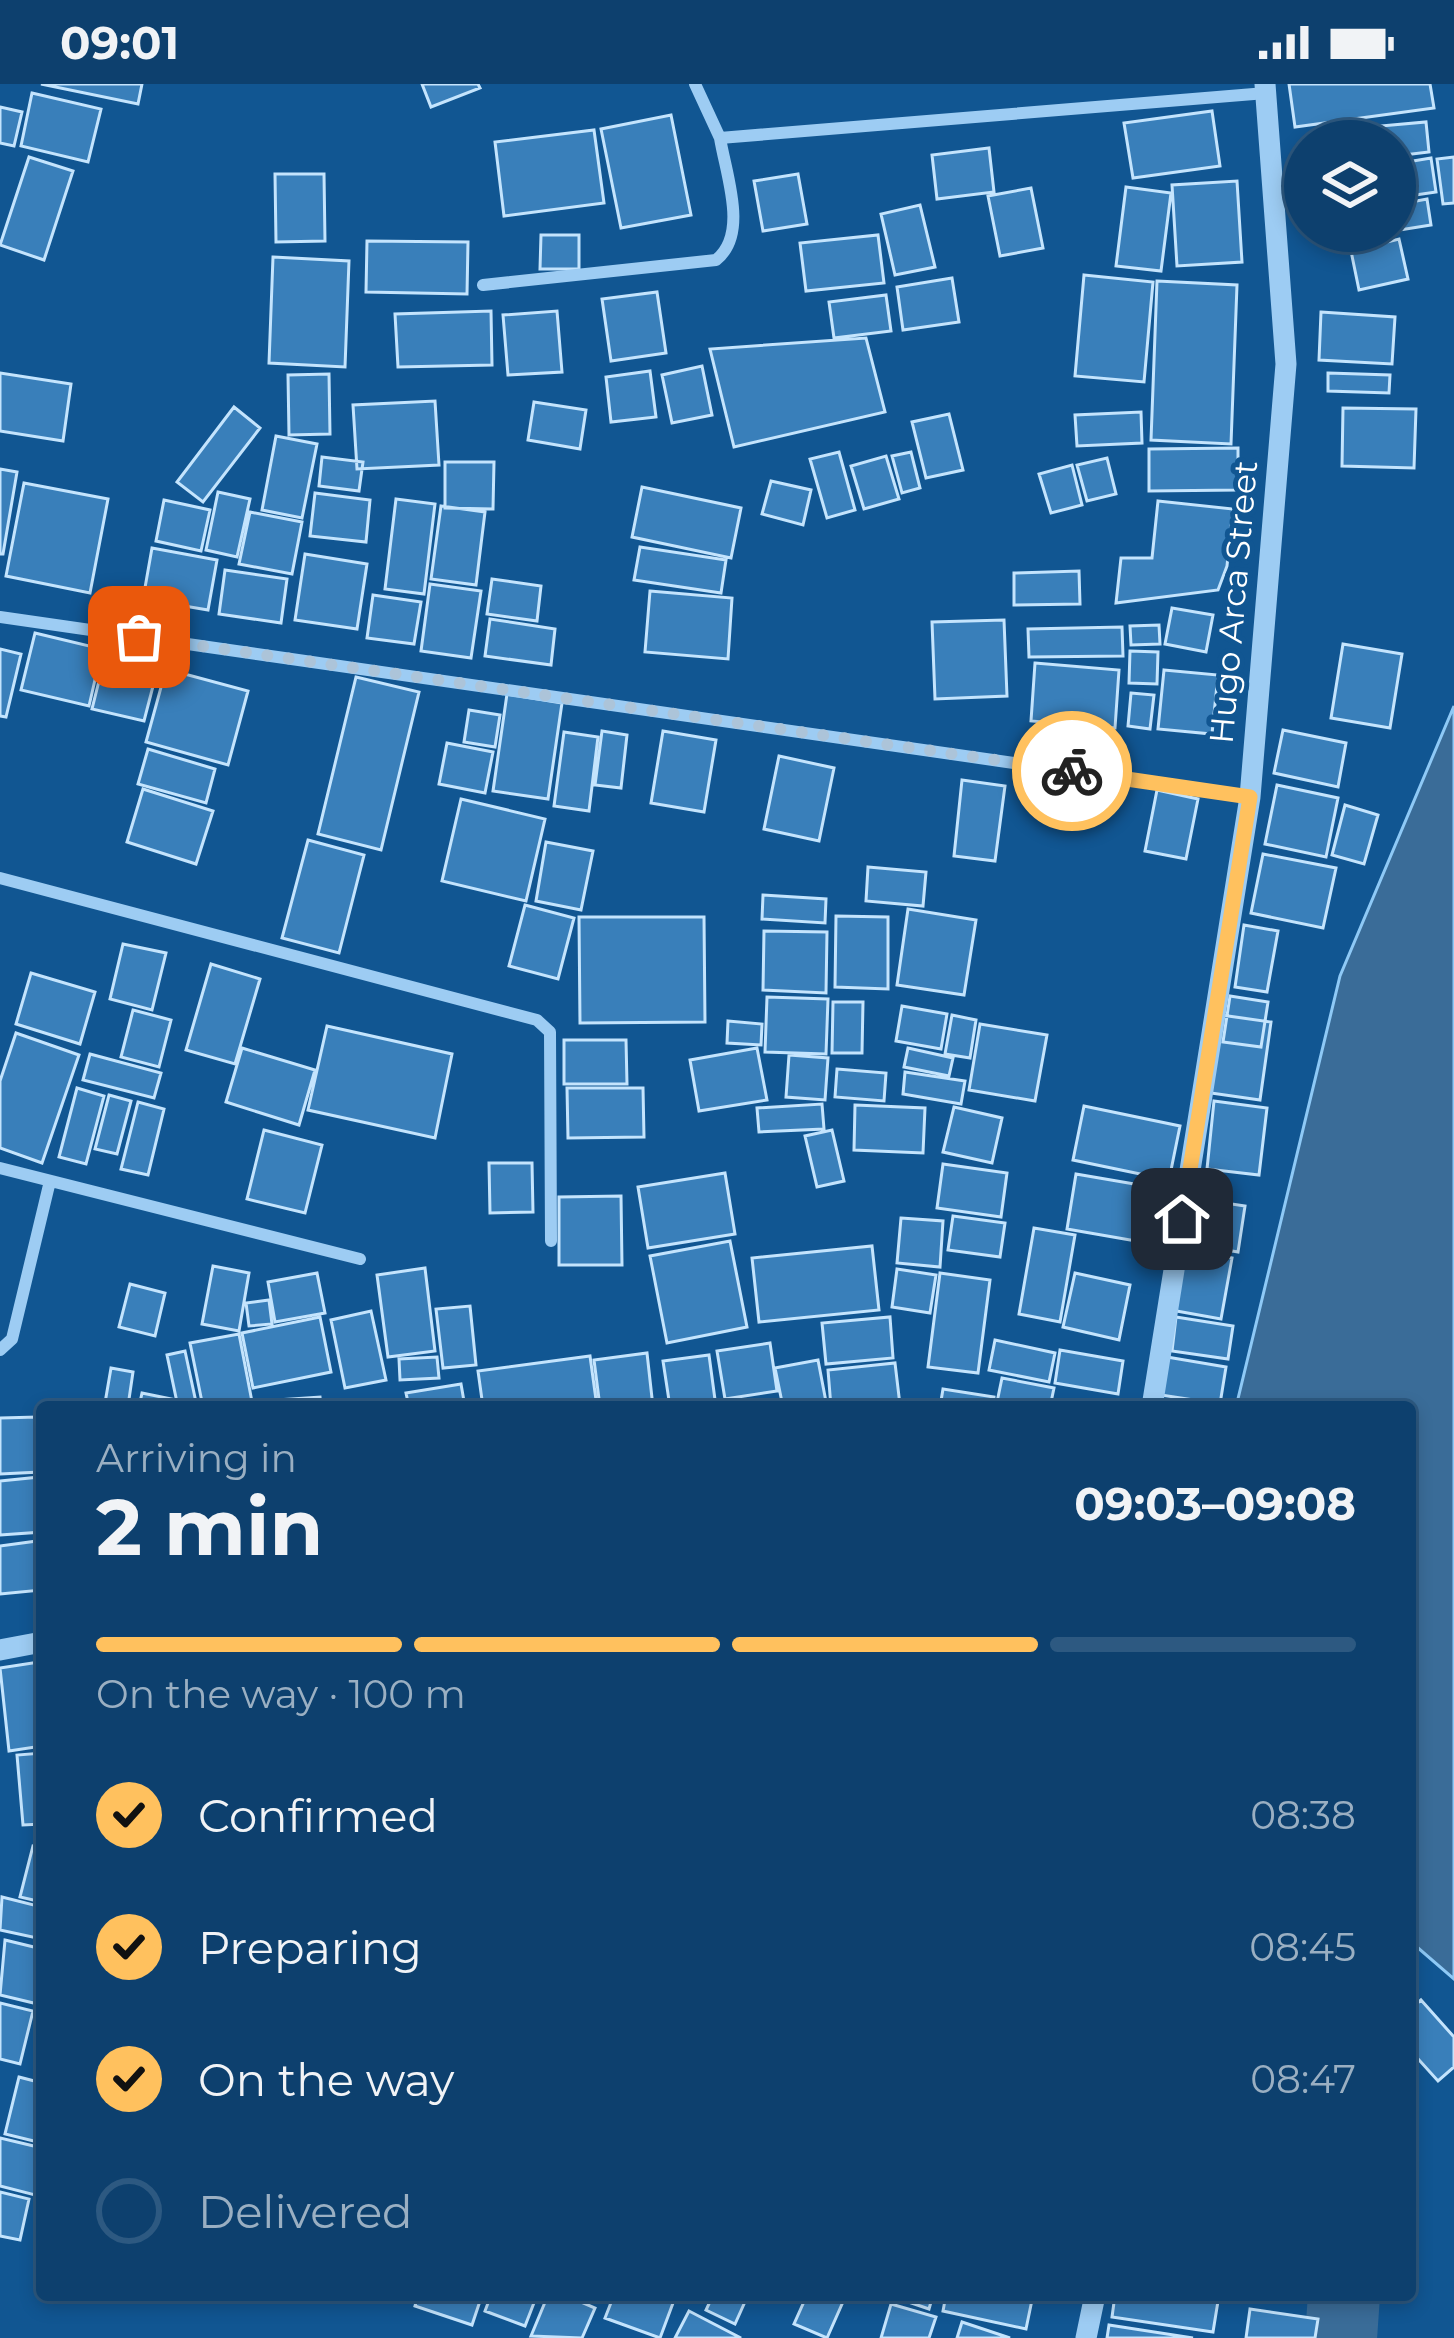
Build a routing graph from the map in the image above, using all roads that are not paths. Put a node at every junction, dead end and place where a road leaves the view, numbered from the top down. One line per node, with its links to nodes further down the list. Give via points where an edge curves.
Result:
1 (695, 84): 3 (street)
2 (1265, 88): 3 (street); 6 (street, Hugo Arca Street, via 1286,364)
3 (720, 139): 4 (street, via 734,230 716,260)
4 (483, 285)
5 (0, 616): 6 (street)
6 (1250, 797): 13 (street, Hugo Arca Street)
7 (0, 878): 10 (street, via 537,1020 550,1033)
8 (0, 1168): 9 (street)
9 (50, 1181): 11 (street); 12 (street, via 12,1340)
10 (550, 1241)
11 (360, 1258)
12 (0, 1350)
13 (1153, 1401)
14 (36, 1643): 15 (street)
15 (0, 1650)
16 (1094, 2301): 17 (street)
17 (1086, 2338)

